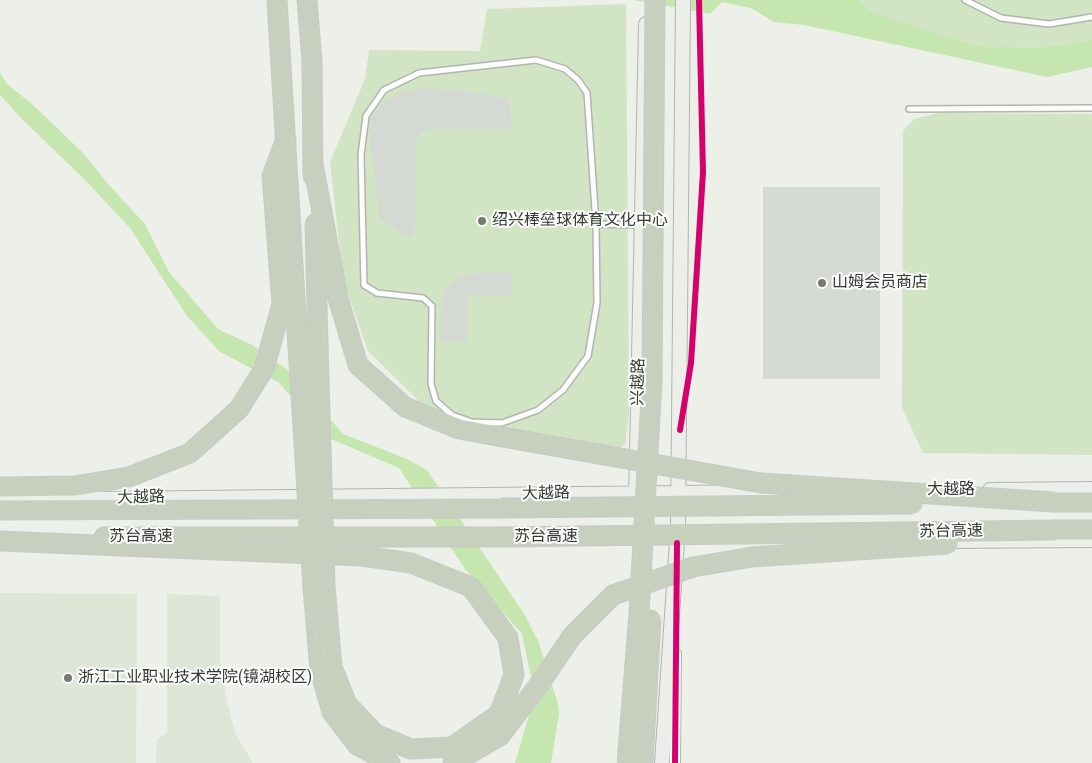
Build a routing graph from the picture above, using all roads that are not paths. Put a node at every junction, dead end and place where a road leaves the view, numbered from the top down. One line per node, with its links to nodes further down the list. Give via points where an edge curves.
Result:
1 (277, 0): 10 (highway)
2 (308, 0): 11 (highway)
3 (667, 0): 34 (highway, bridge, via 663,381)
4 (683, 0): 16 (main road)
5 (965, 0): 7 (lane, via 1001,18 1049,24)
6 (649, 2): 13 (main road, 兴越路); 33 (highway, bridge, via 652,381)
7 (1092, 17)
8 (1092, 108): 9 (lane)
9 (908, 109)
10 (286, 139): 14 (highway, via 272,176 282,304 264,369 238,409 190,453 129,477 74,486); 30 (highway, bridge, via 320,670 332,712 347,732 357,745)
11 (313, 164): 19 (highway, bridge, via 338,298 358,365 405,407 458,429 761,483); 26 (highway, bridge, via 324,528 324,548 324,557 325,586 332,667 347,704 375,734 411,749 452,747 499,714 514,675 508,638 471,587 411,563 362,556 343,555 333,555 323,555)
12 (596, 224): 12 (lane, via 587,93 565,68 536,60 419,73 384,90 366,116 360,155 364,285 377,293 423,298 432,306 431,384 436,401 452,415 472,422 502,423 538,410 562,390 588,356 597,303); 13 (lane)
13 (642, 225): 17 (main road, 兴越路)
14 (0, 487)
15 (1092, 489): 16 (main road, 大越路)
16 (678, 492): 17 (main road, 大越路); 28 (main road)
17 (636, 493): 18 (main road, 大越路); 27 (main road, 兴越路)
18 (0, 500)
19 (1054, 502): 20 (highway, 苏台高速); 21 (highway, 苏台高速, bridge, via 606,508)
20 (1092, 502)
21 (0, 510)
22 (1055, 530): 23 (highway, 苏台高速); 24 (highway, 苏台高速, bridge, via 608,537); 31 (highway, bridge, via 951,543 752,557 693,567 613,595 572,636 500,736)
23 (1092, 530)
24 (0, 537)
25 (1092, 540): 28 (main road)
26 (0, 541)
27 (634, 543): 28 (main road); 29 (main road); 32 (main road, 兴越路)
28 (677, 543): 35 (main road); 36 (street)
29 (0, 548)
30 (390, 763)
31 (454, 763)
32 (620, 763)
33 (627, 763)
34 (642, 763)
35 (662, 763)
36 (674, 763)

